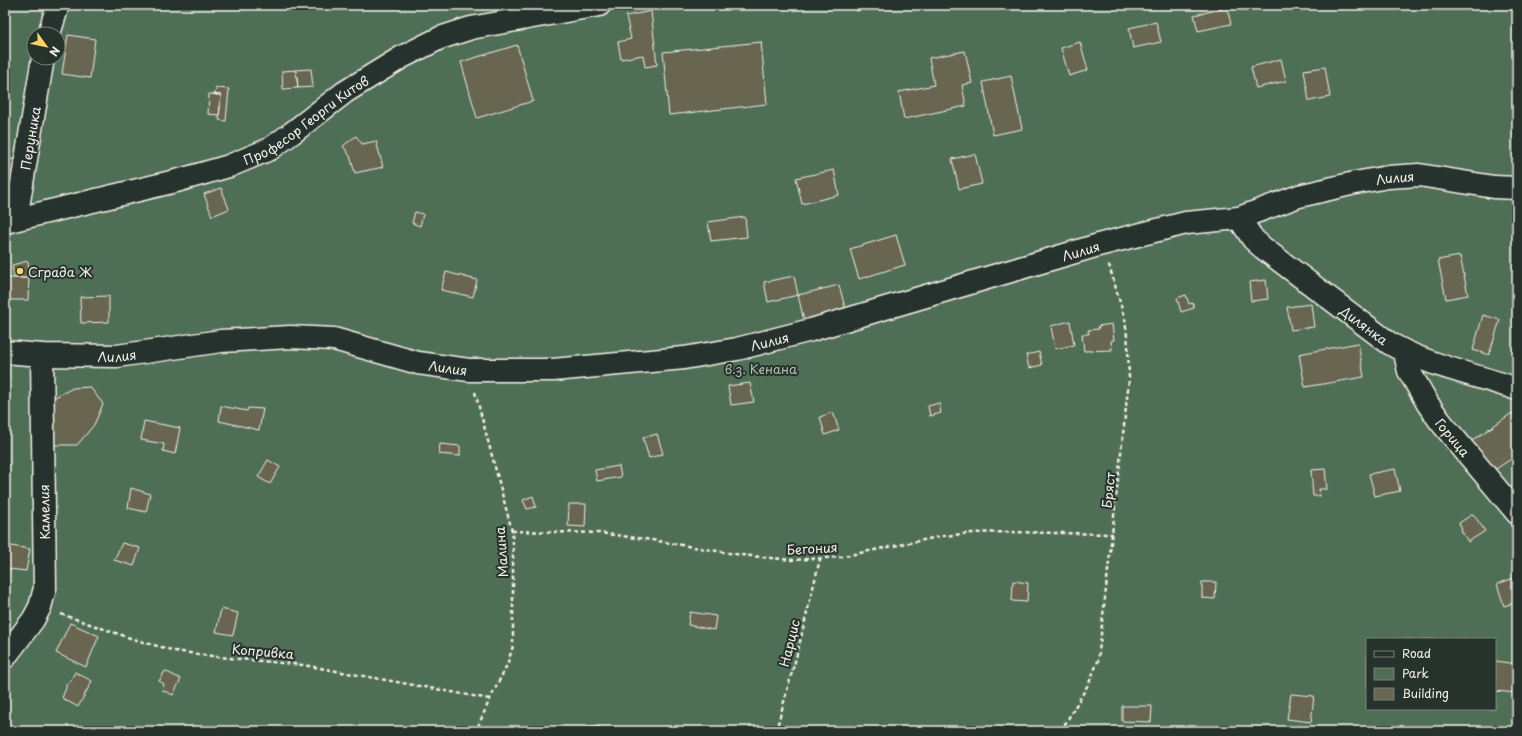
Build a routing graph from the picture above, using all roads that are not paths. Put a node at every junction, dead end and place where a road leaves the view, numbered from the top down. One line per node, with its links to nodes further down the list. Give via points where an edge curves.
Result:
1 (58, 5): 3 (street)
2 (599, 5): 7 (street, Професор Георги Китов, via 471,28 440,38 402,57 345,92 270,149 229,166)
3 (51, 26)
4 (41, 66): 7 (street, Перуника)
5 (1517, 188): 6 (street, Лилия, via 1494,188 1419,175 1388,177 1299,196)
6 (1239, 218): 9 (street, Дилянка, via 1253,239 1263,248 1389,343); 10 (street, Лилия, via 1186,223 1102,244 812,330 737,349 684,358 553,370 469,370 418,363 334,339 290,337 221,341 118,356)
7 (11, 220)
8 (5, 352): 10 (street, Лилия)
9 (1405, 352): 11 (street, Дилянка, via 1442,366); 12 (street, Горица, via 1410,371 1428,404)
10 (42, 355): 13 (street, Камелия, via 45,588 33,620)
11 (1517, 388)
12 (1517, 513)
13 (5, 657)

